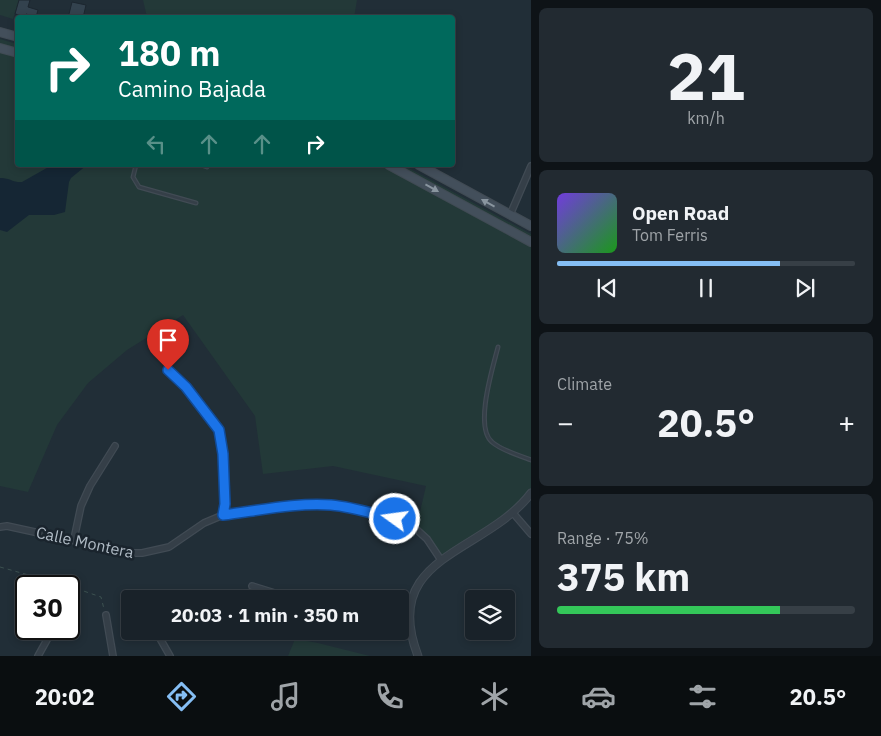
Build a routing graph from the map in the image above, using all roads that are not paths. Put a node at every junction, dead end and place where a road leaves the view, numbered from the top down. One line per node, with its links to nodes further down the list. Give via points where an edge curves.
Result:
1 (0, 32): 2 (main road)
2 (15, 36)
3 (0, 48): 4 (main road)
4 (15, 52)
5 (531, 166): 10 (street)
6 (136, 167): 9 (lane, via 133,178 139,187)
7 (393, 167): 12 (main road, one-way to 12)
8 (423, 167): 10 (main road, one-way to 8)
9 (196, 203)
10 (510, 215): 11 (main road)
11 (531, 226)
12 (531, 242)
13 (498, 347): 16 (lane, via 485,411 486,435 491,442)
14 (168, 370): 19 (street, via 186,387 219,430 223,454)
15 (115, 446): 22 (street, via 81,506)
16 (531, 460)
17 (531, 493): 18 (street)
18 (514, 513): 21 (street); 23 (street)
19 (223, 515): 22 (street, Calle Montera, via 204,523 169,546 142,553); 23 (street, Calle Montera, via 312,505 346,506 395,519 416,529)
20 (0, 527): 22 (street, Calle Montera)
21 (531, 534)
22 (74, 539)
23 (441, 560): 26 (street, via 416,586)
24 (252, 586): 25 (street)
25 (265, 590)
26 (409, 614): 33 (street)
27 (106, 615): 31 (street)
28 (47, 640): 30 (street)
29 (161, 640): 32 (street)
30 (38, 656)
31 (113, 656)
32 (170, 656)
33 (418, 656)

